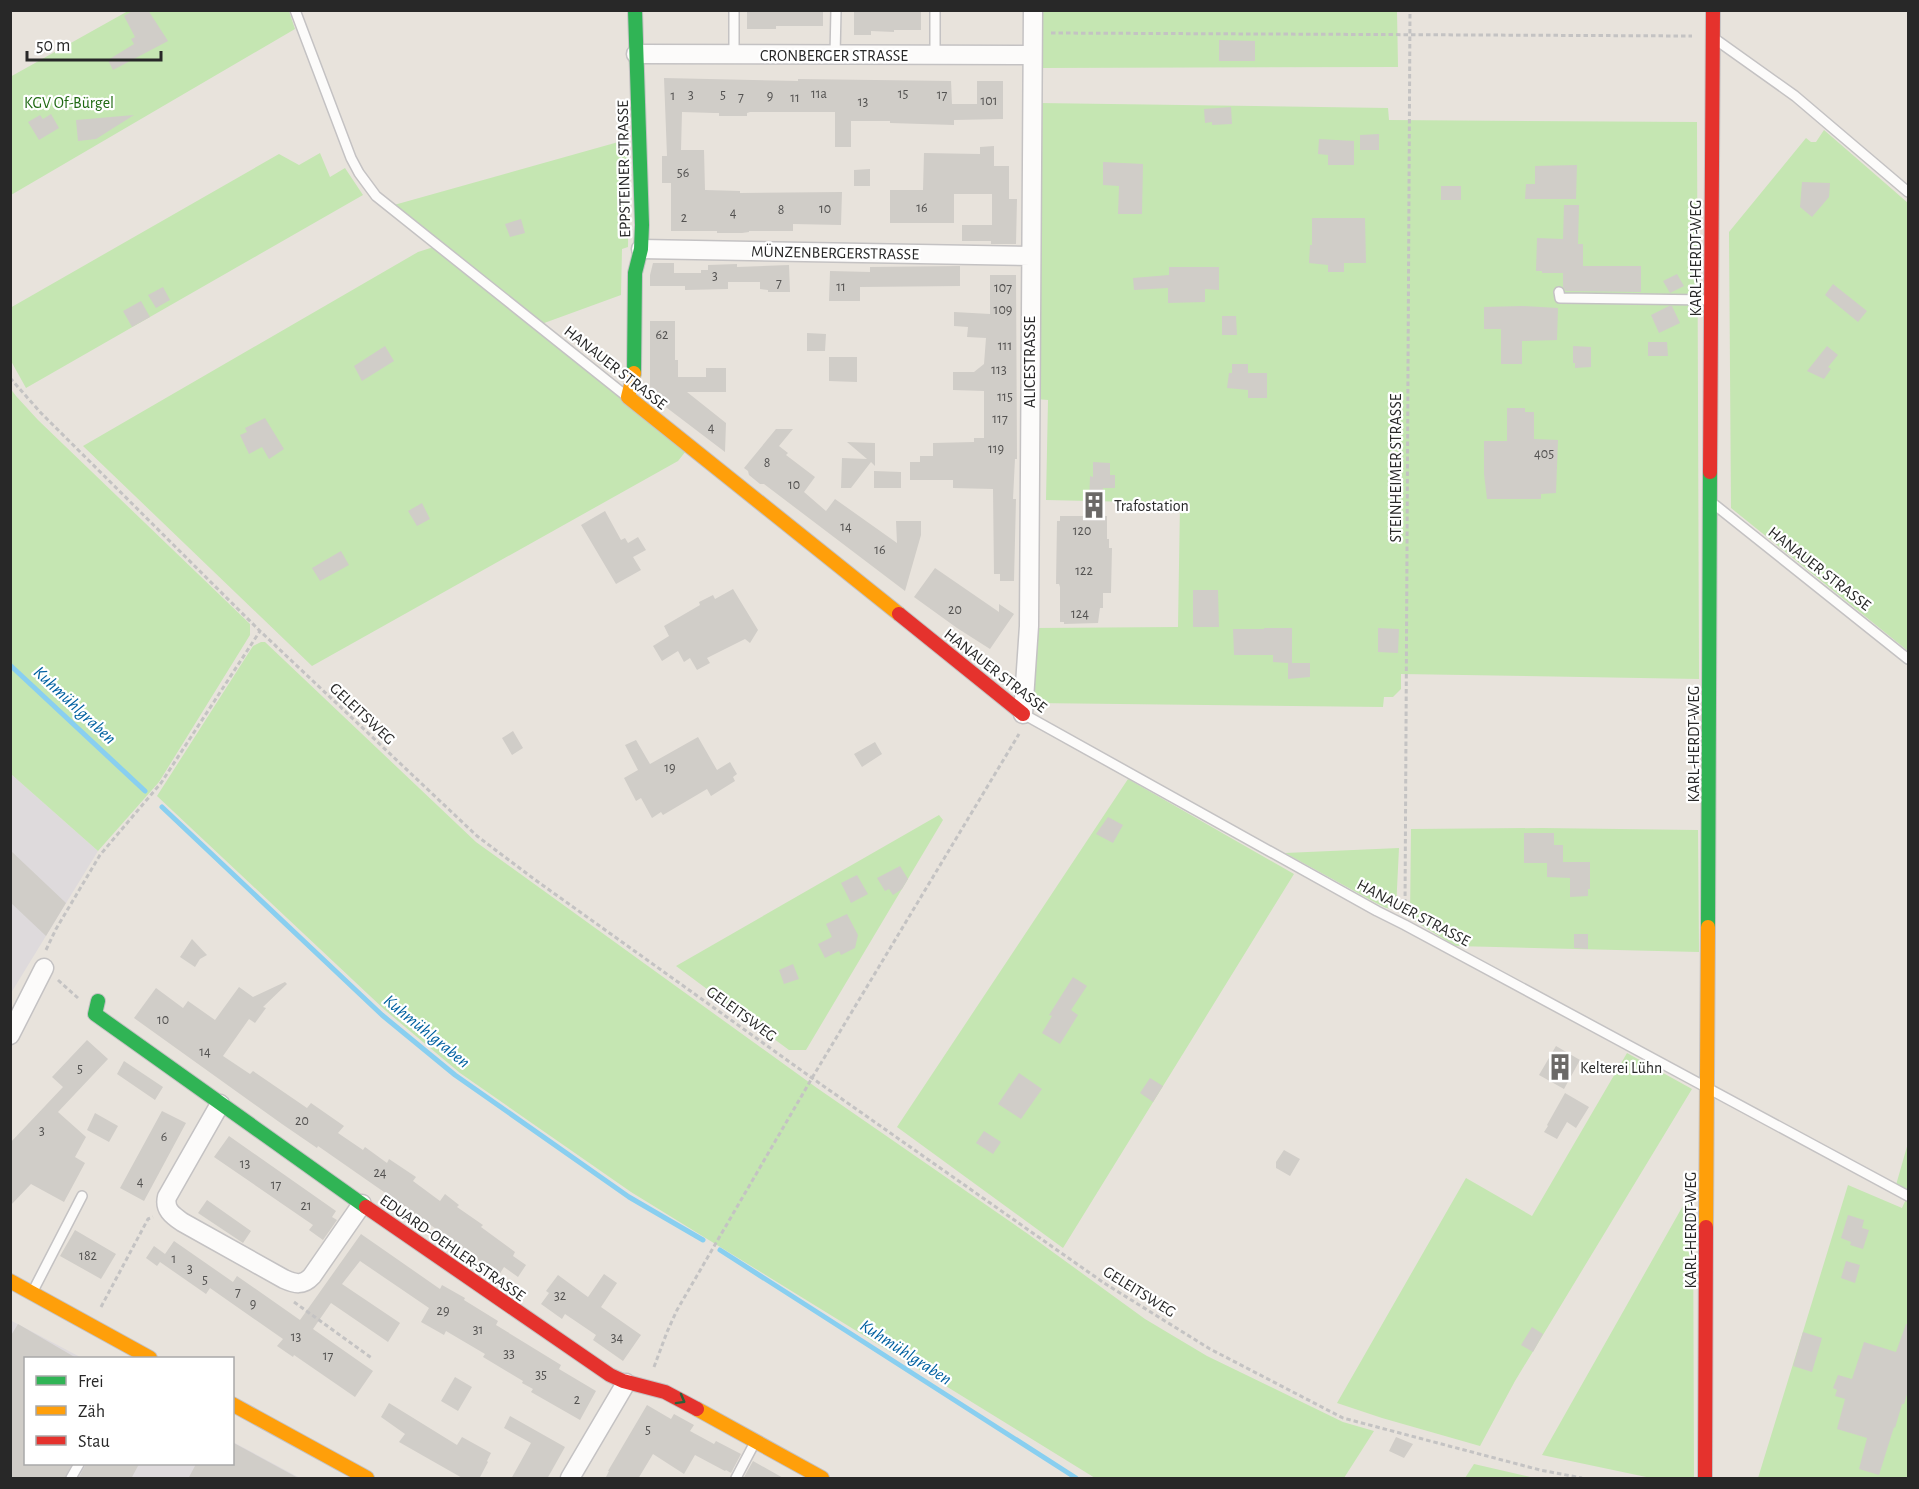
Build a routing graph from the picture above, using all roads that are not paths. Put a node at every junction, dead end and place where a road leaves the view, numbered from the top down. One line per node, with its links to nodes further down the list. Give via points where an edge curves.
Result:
1 (295, 10): 19 (lane, HANAUER STRASSE, via 351,158 376,196)
2 (635, 10): 9 (street, EPPSTEINER STRASSE)
3 (734, 10): 10 (lane)
4 (836, 10): 11 (lane)
5 (935, 10): 12 (lane)
6 (1033, 10): 13 (street, ALICESTRASSE)
7 (1713, 10): 8 (street, KARL-HERDT-WEG)
8 (1712, 36): 14 (lane, via 1795,96); 18 (street, KARL-HERDT-WEG)
9 (636, 54): 10 (street, CRONBERGER STRASSE); 15 (street, EPPSTEINER STRASSE)
10 (734, 54): 11 (street, CRONBERGER STRASSE)
11 (835, 55): 12 (street, CRONBERGER STRASSE)
12 (935, 55): 13 (street, CRONBERGER STRASSE)
13 (1032, 55): 16 (street, ALICESTRASSE)
14 (1908, 192)
15 (641, 249): 16 (street, MÜNZENBERGERSTRASSE); 19 (street, EPPSTEINER STRASSE, via 635,273 634,376)
16 (1030, 256): 22 (street, ALICESTRASSE, via 1029,626)
17 (1559, 292): 18 (lane, via 1560,298)
18 (1711, 300): 20 (street, KARL-HERDT-WEG)
19 (628, 397): 22 (street, HANAUER STRASSE)
20 (1710, 502): 21 (lane, HANAUER STRASSE); 26 (street, KARL-HERDT-WEG)
21 (1908, 659)
22 (1023, 714): 26 (lane, HANAUER STRASSE, via 1377,912)
23 (44, 968): 25 (street)
24 (98, 1001): 27 (street, EDUARD-OEHLER-STRASSE, via 95,1014)
25 (10, 1035)
26 (1708, 1089): 29 (lane, HANAUER STRASSE); 43 (street, KARL-HERDT-WEG)
27 (220, 1104): 30 (street, EDUARD-OEHLER-STRASSE); 30 (street, via 167,1197 172,1215 284,1280 301,1284 312,1276)
28 (82, 1196): 32 (lane)
29 (1908, 1196)
30 (362, 1204): 34 (street, EDUARD-OEHLER-STRASSE)
31 (10, 1281): 32 (street)
32 (32, 1293): 33 (street)
33 (141, 1356)
34 (626, 1383): 36 (street, EDUARD-OEHLER-STRASSE, one-way to 36, via 666,1392); 40 (street)
35 (234, 1405): 39 (street)
36 (756, 1442): 41 (lane); 42 (street, EDUARD-OEHLER-STRASSE)
37 (78, 1465): 38 (lane)
38 (71, 1479)
39 (367, 1479)
40 (570, 1479)
41 (736, 1479)
42 (822, 1479)
43 (1705, 1479)

